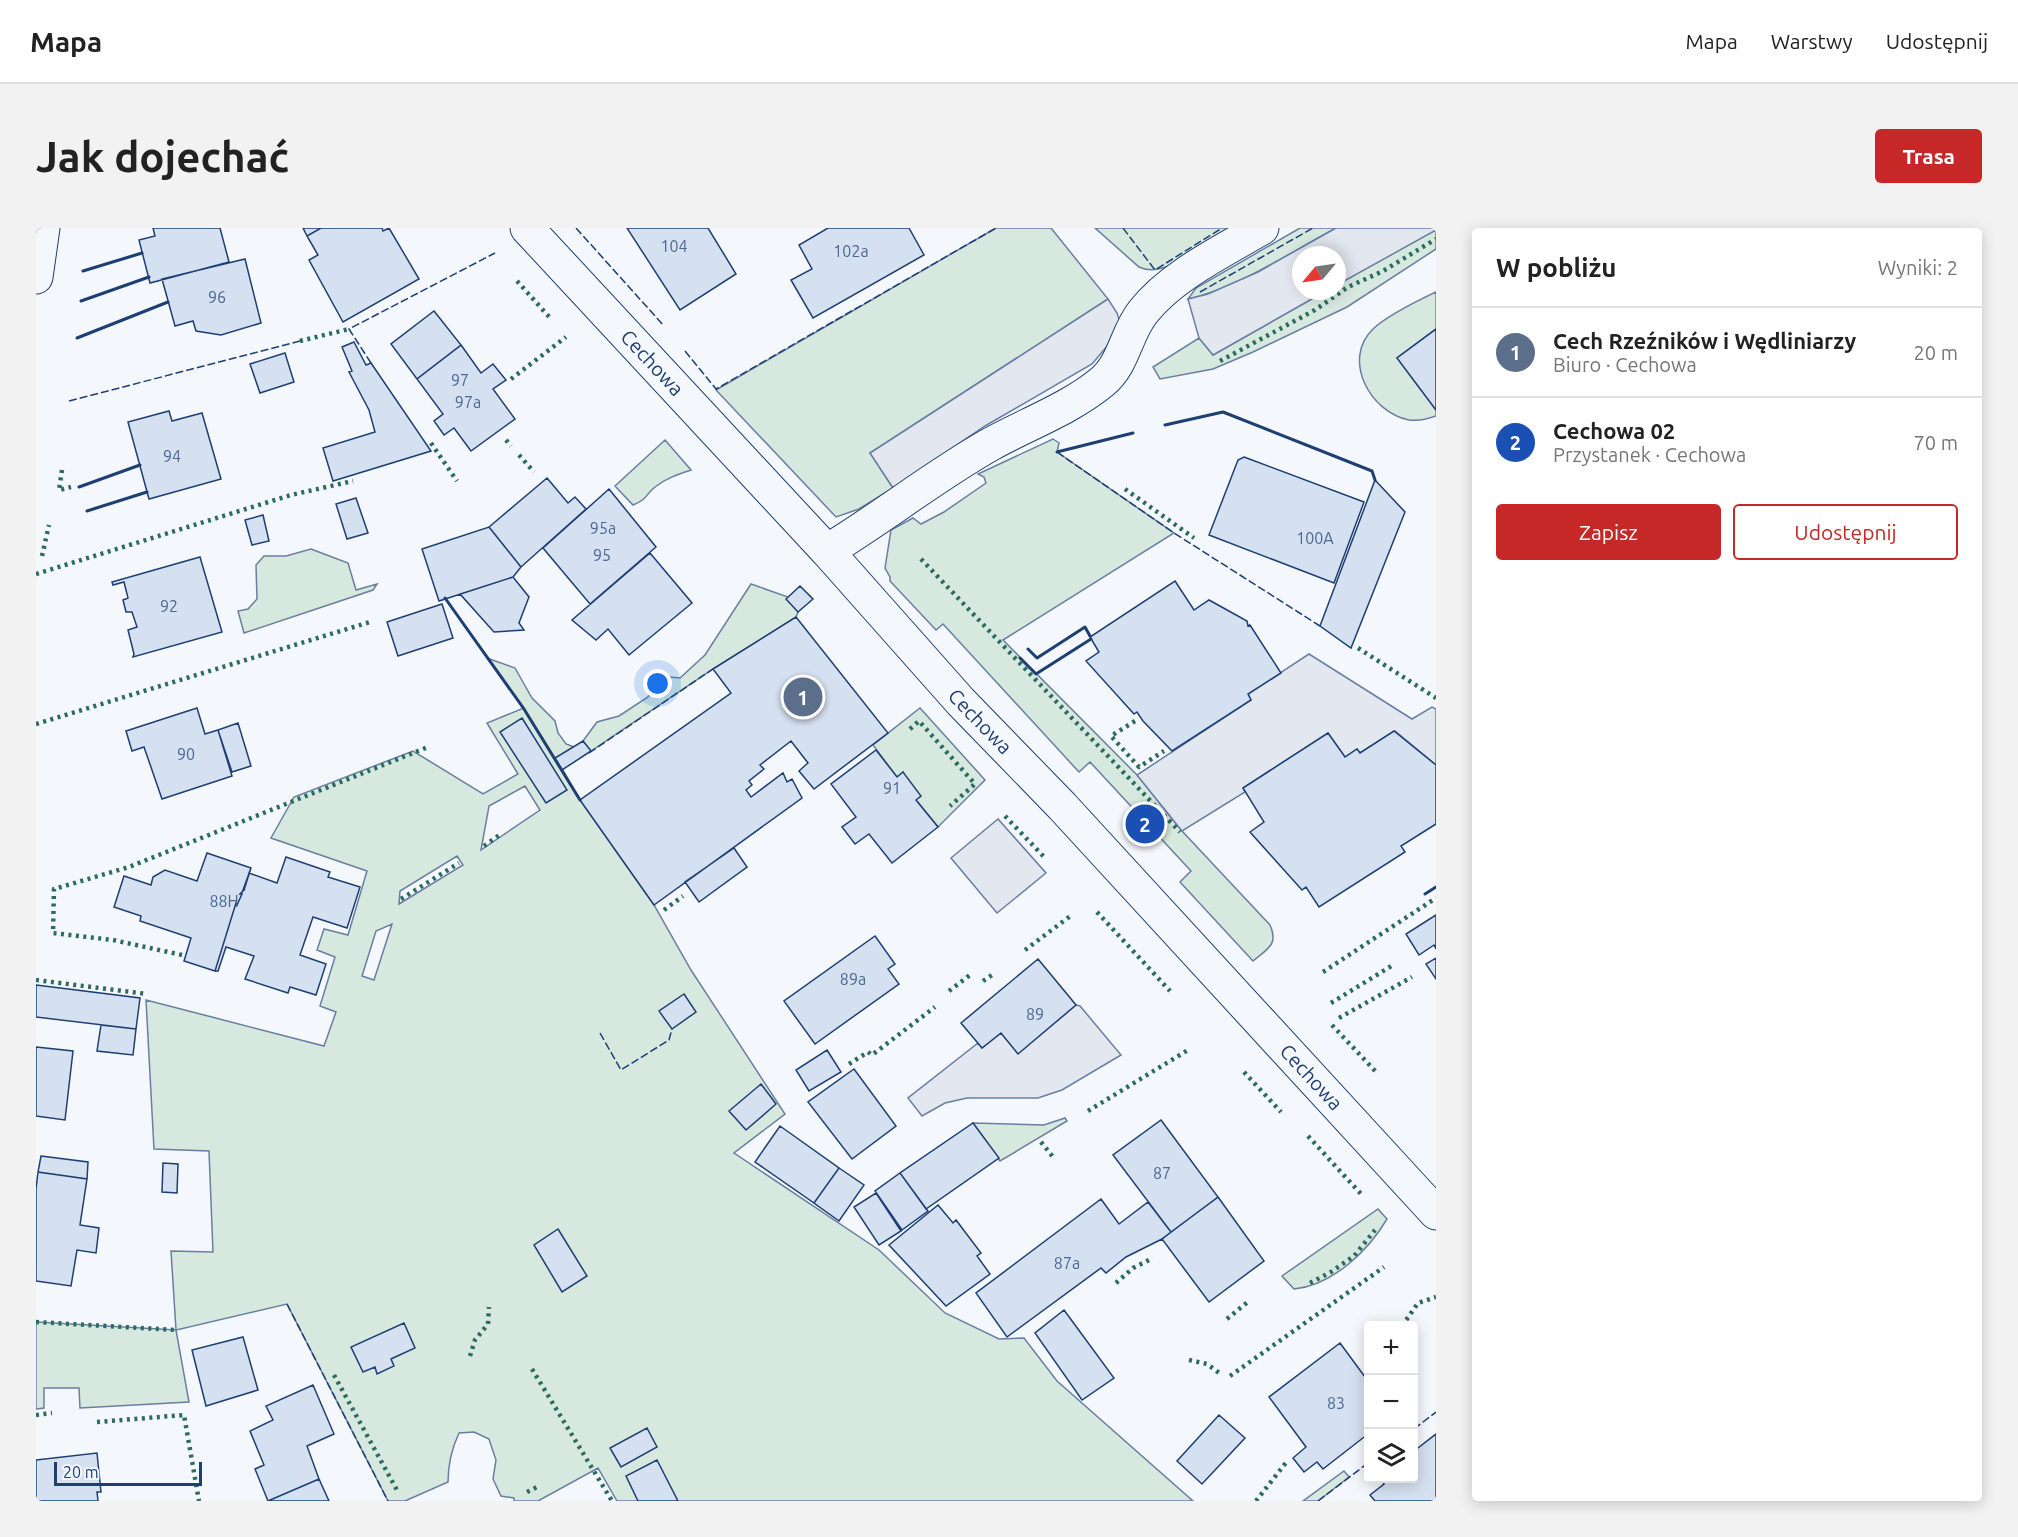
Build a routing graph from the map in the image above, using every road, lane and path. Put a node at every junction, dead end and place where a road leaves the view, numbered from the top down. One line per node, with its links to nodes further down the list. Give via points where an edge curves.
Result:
1 (43, 228): 4 (street)
2 (527, 228): 5 (street, Cechowa)
3 (1262, 228): 5 (street, via 1161,293 1142,313 1104,381 1076,400 990,444)
4 (36, 277)
5 (827, 551): 6 (street, Cechowa, via 961,702 1062,806)
6 (1436, 1213)

